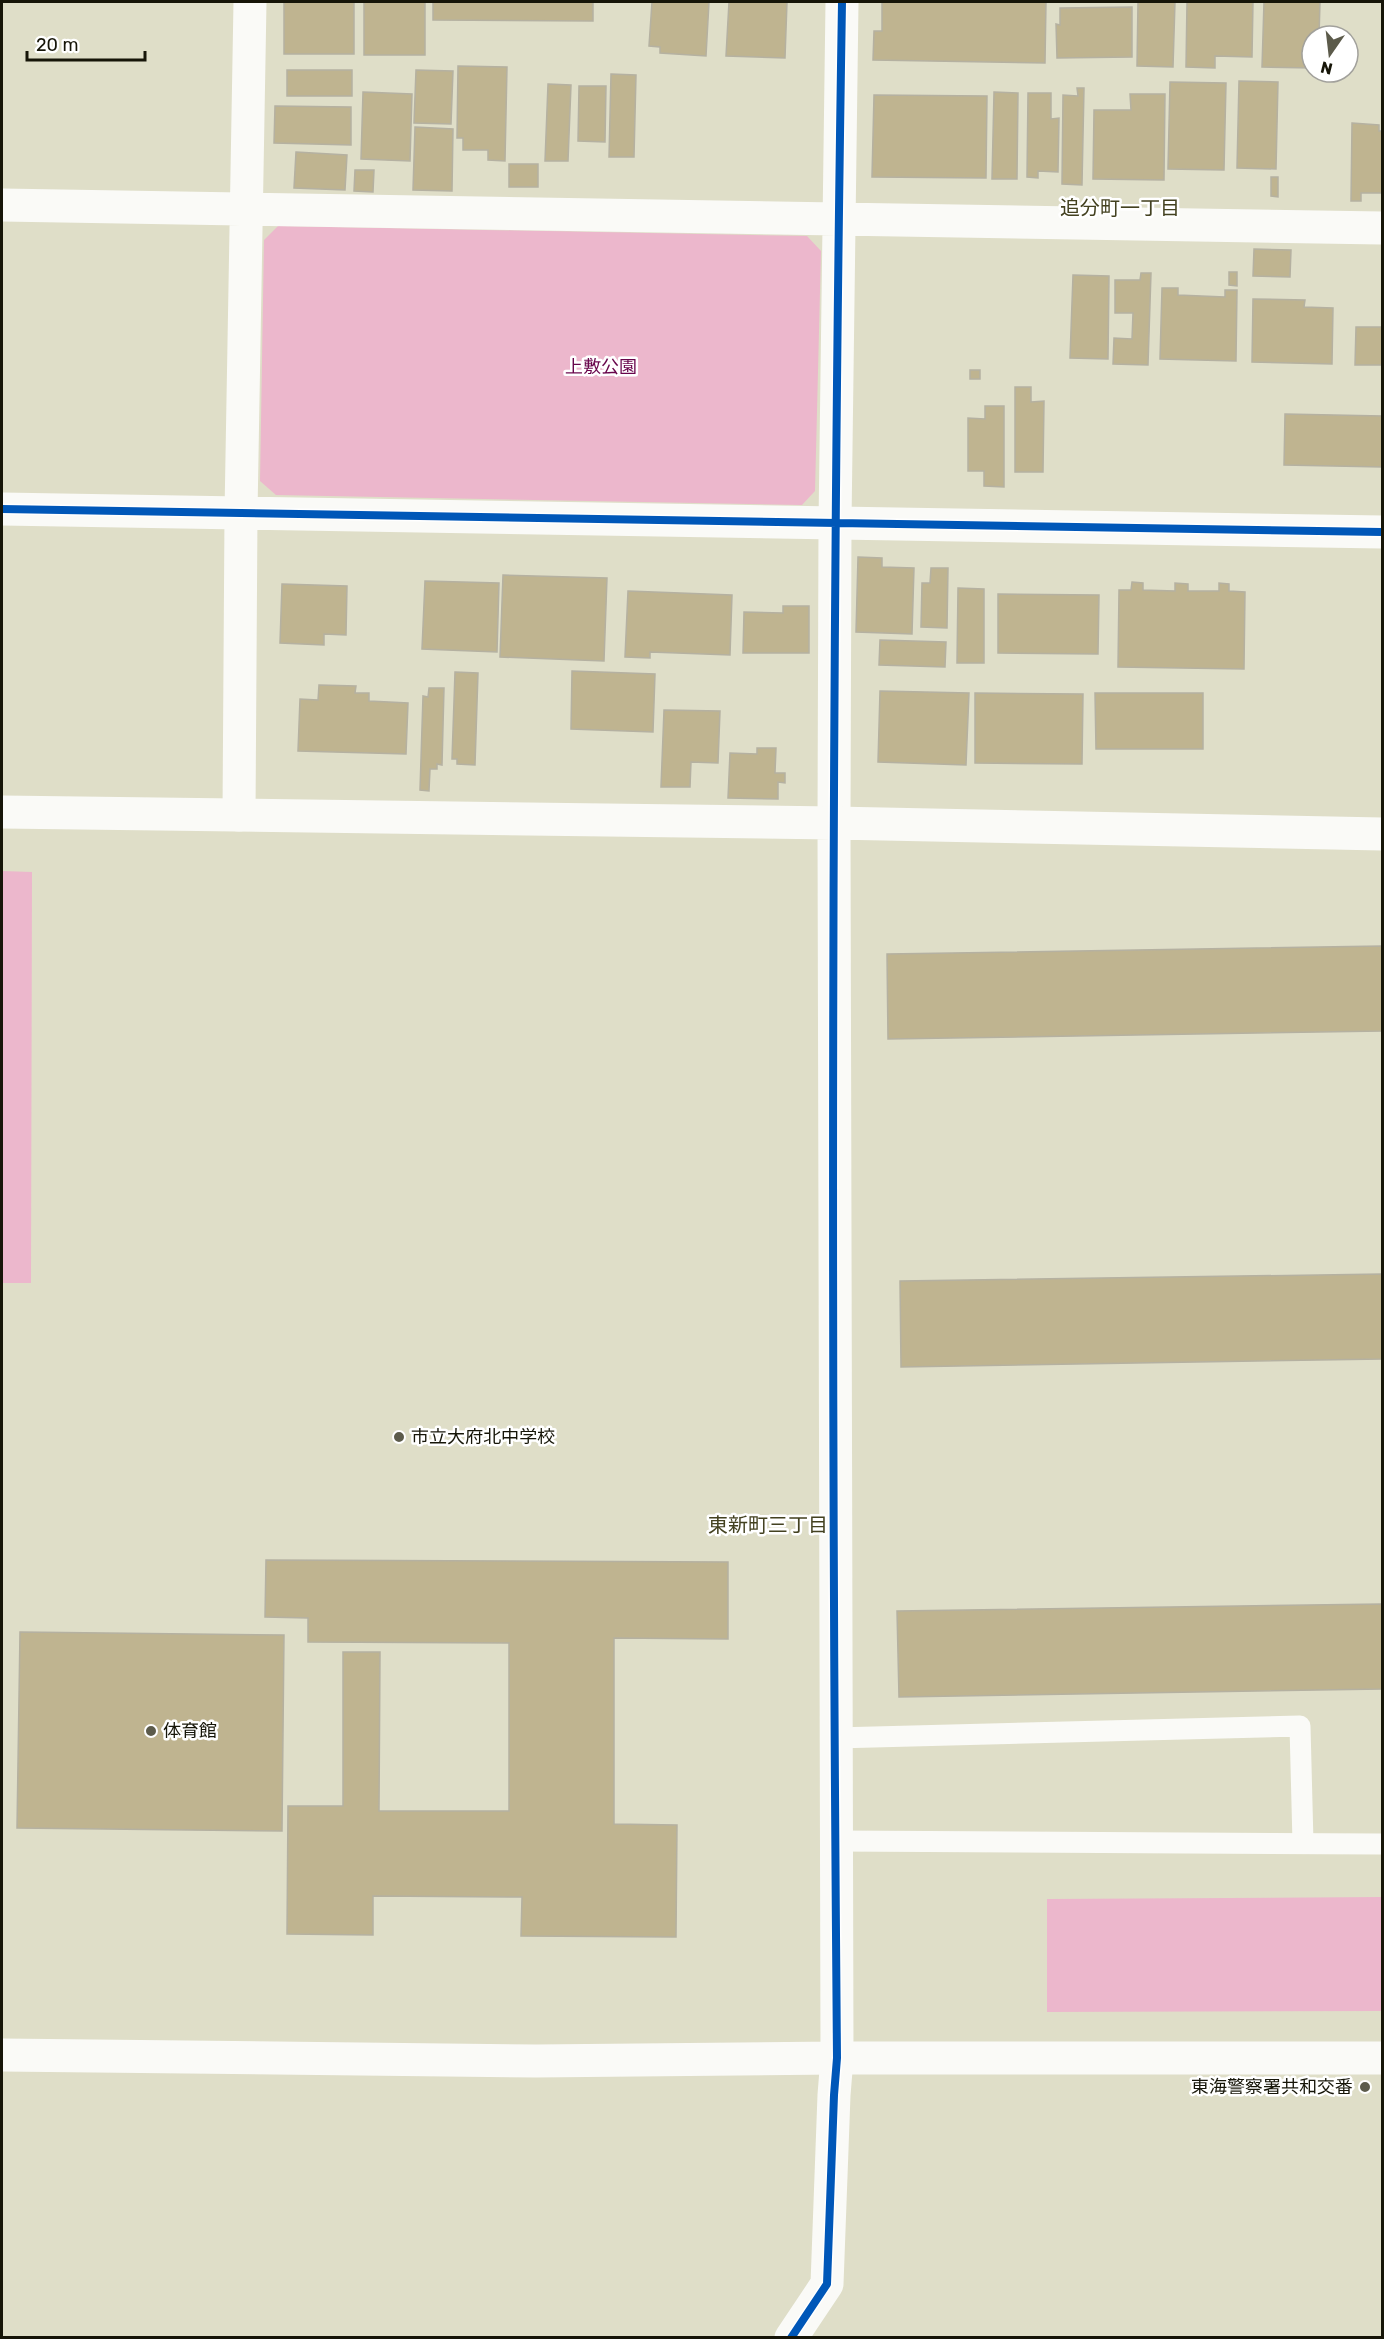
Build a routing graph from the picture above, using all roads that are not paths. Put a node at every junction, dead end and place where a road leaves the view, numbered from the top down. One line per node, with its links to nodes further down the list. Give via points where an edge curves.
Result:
1 (250, 2): 4 (street)
2 (842, 2): 5 (street)
3 (2, 205): 4 (street)
4 (245, 209): 5 (street); 8 (street)
5 (839, 219): 6 (street); 9 (street)
6 (1383, 228)
7 (2, 509): 8 (street)
8 (241, 513): 9 (street); 12 (street)
9 (835, 523): 10 (street); 13 (street)
10 (1383, 532)
11 (2, 812): 12 (street)
12 (239, 815): 13 (street)
13 (834, 823): 14 (street); 15 (street)
14 (1383, 834)
15 (835, 1738): 16 (street); 17 (lane, via 1300,1726)
16 (835, 1841): 17 (lane); 20 (street)
17 (1303, 1843): 18 (lane)
18 (1383, 1844)
19 (2, 2055): 20 (street, via 536,2061)
20 (837, 2058): 21 (street); 22 (street, via 827,2284)
21 (1383, 2058)
22 (791, 2337)

